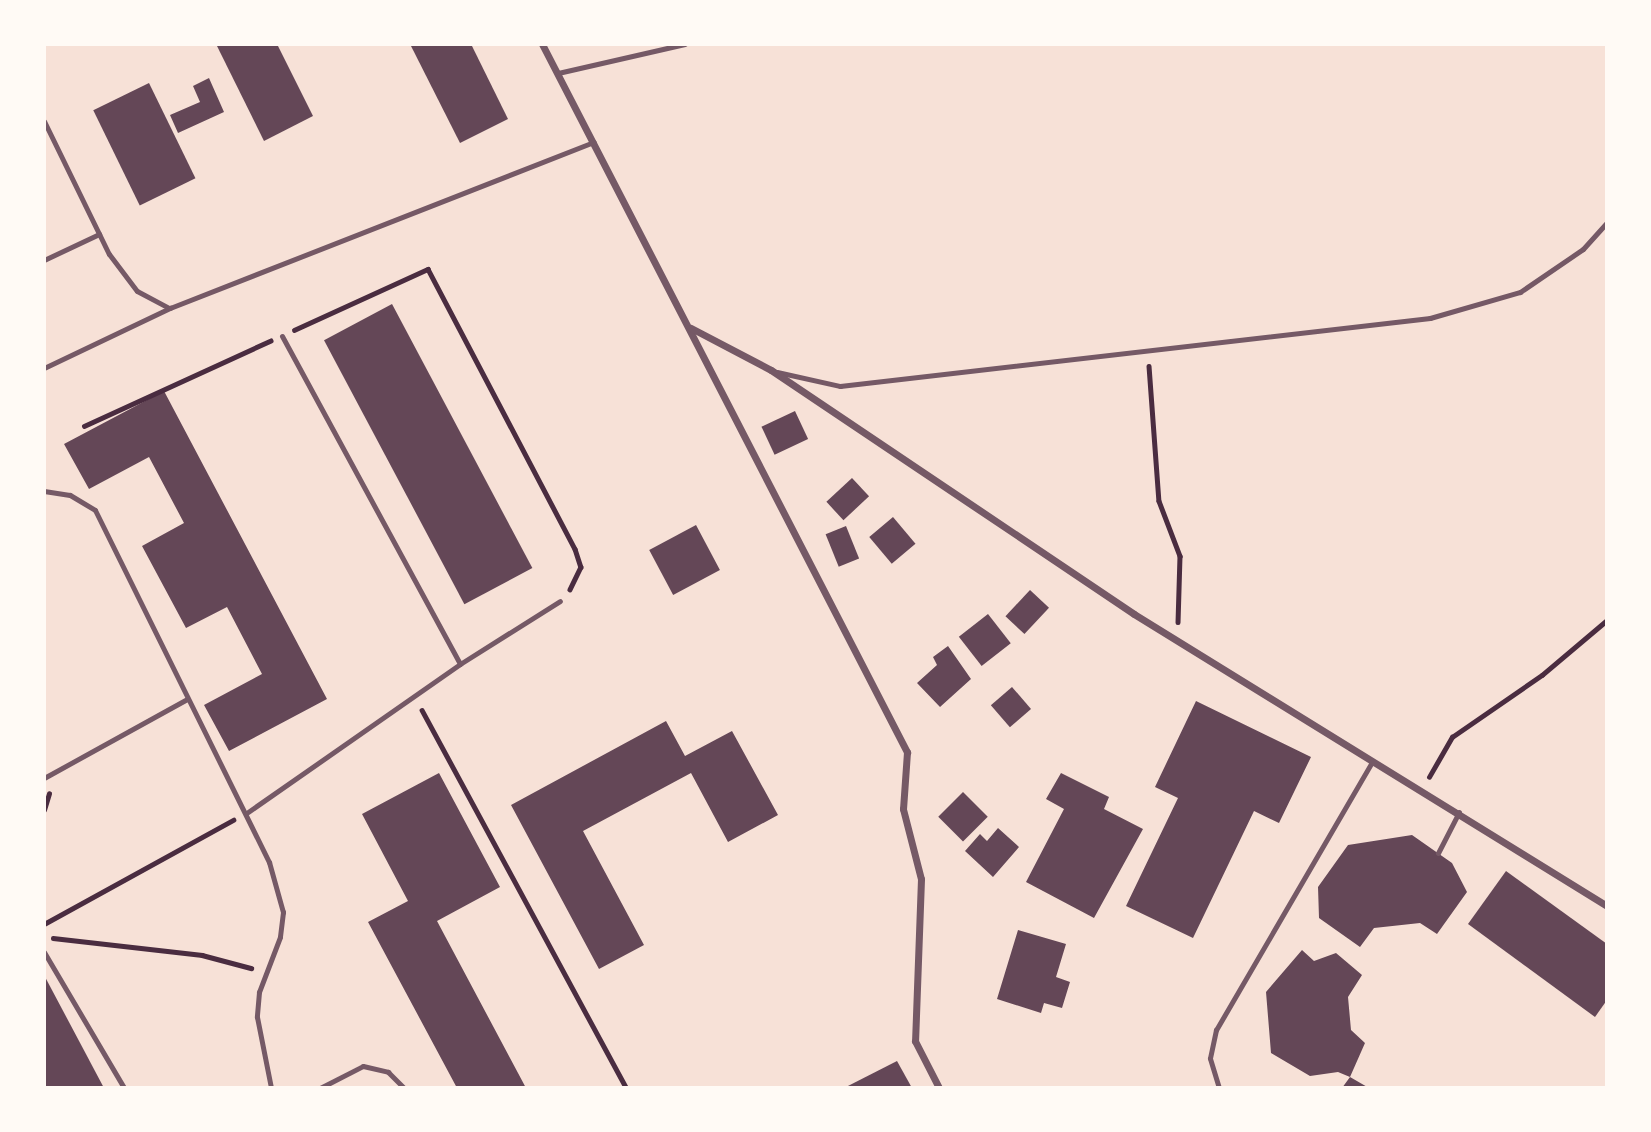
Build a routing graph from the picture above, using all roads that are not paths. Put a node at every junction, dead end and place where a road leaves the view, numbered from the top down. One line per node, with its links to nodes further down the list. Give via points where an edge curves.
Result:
1 (542, 44): 3 (street)
2 (685, 44): 3 (lane)
3 (558, 73): 5 (street)
4 (44, 121): 7 (lane)
5 (594, 141): 9 (lane); 10 (street)
6 (1607, 222): 13 (lane, via 1583,249 1520,292 1430,318 840,386)
7 (99, 234): 8 (lane); 9 (lane, via 137,290)
8 (44, 260)
9 (170, 308): 12 (lane)
10 (691, 328): 13 (street); 29 (street, via 907,752 903,809 921,879 915,1041)
11 (282, 336): 16 (lane)
12 (44, 368)
13 (771, 370): 18 (street, via 1177,640)
14 (44, 491): 17 (lane, via 77,497 95,510)
15 (560, 601): 16 (lane)
16 (460, 664): 20 (lane)
17 (187, 699): 19 (lane); 20 (lane)
18 (1372, 762): 21 (street); 30 (lane, via 1216,1030 1210,1058)
19 (44, 778)
20 (248, 812): 26 (lane, via 283,912 257,1017)
21 (1459, 812): 22 (lane); 23 (street)
22 (1438, 853)
23 (1607, 906)
24 (44, 952): 25 (lane)
25 (124, 1088)
26 (271, 1088)
27 (320, 1088): 28 (lane, via 363,1066 388,1072)
28 (404, 1088)
29 (939, 1088)
30 (1219, 1088)

